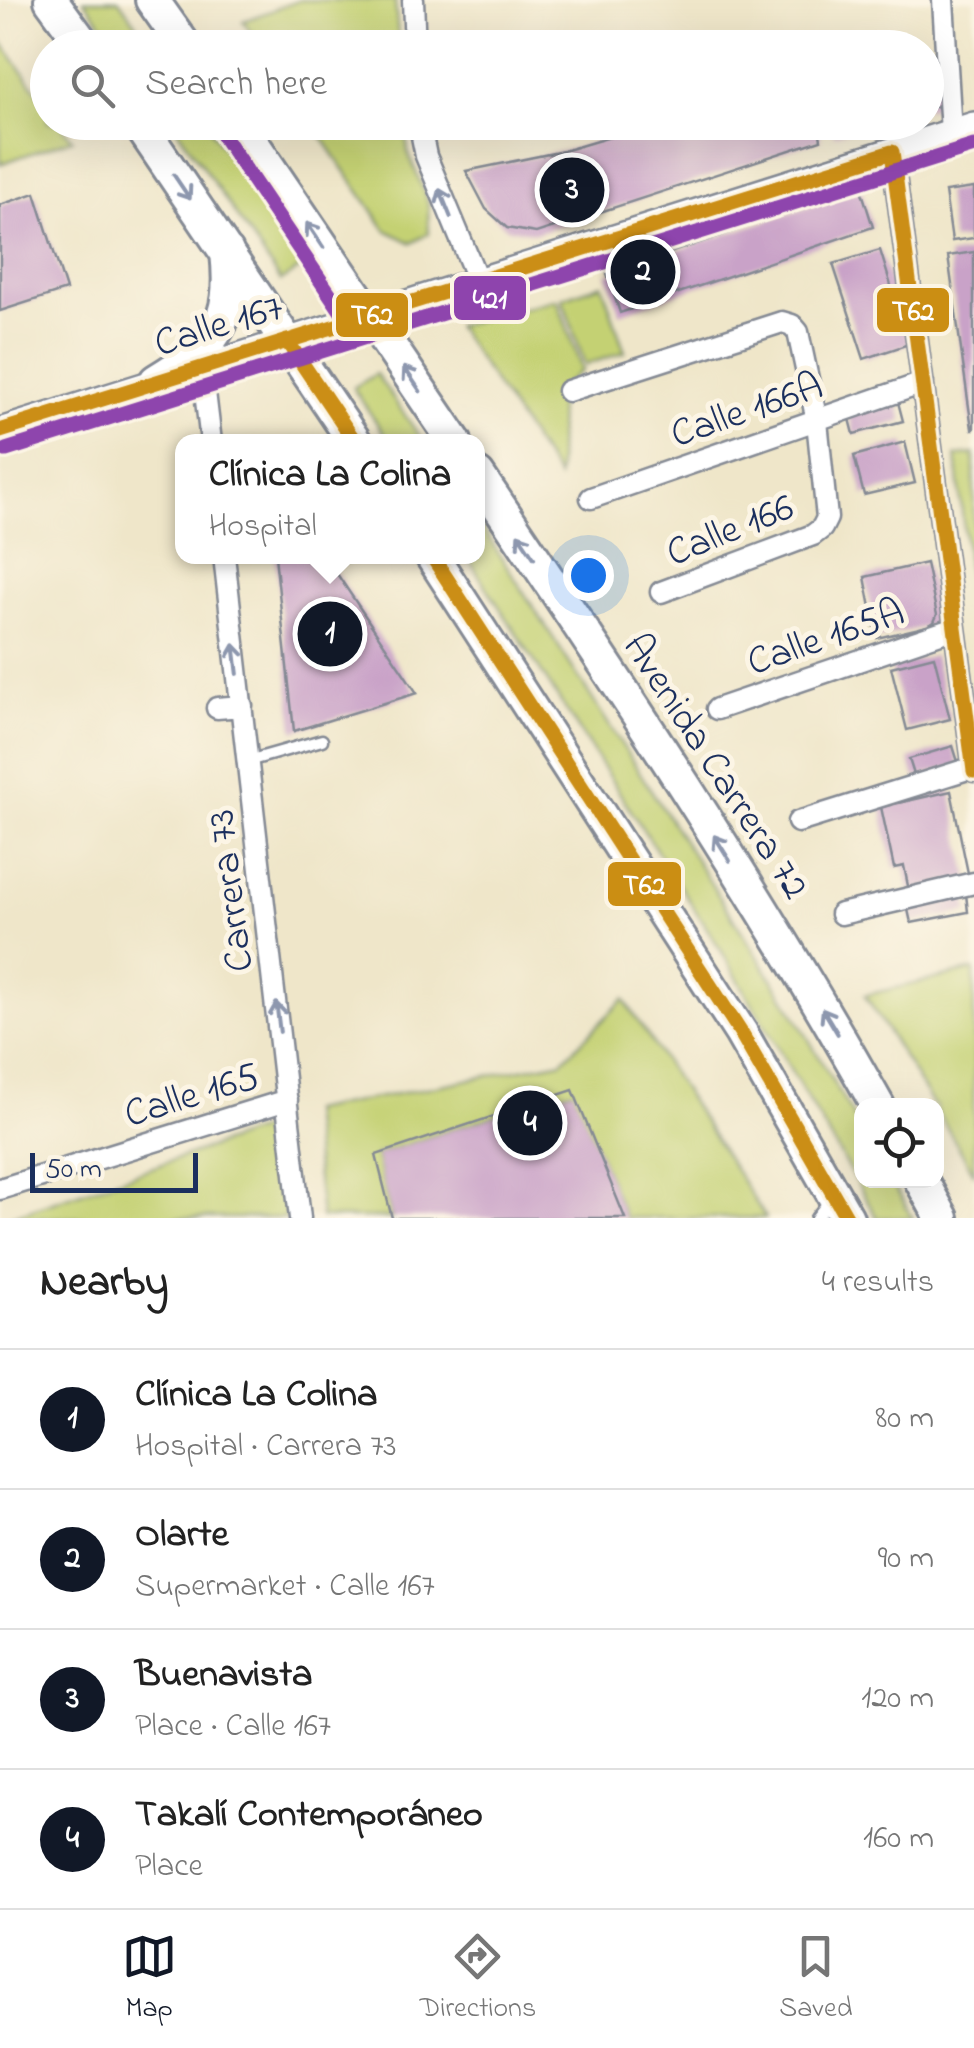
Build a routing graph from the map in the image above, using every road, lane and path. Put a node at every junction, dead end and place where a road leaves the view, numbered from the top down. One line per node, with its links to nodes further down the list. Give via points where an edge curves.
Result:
1 (51, 0): 5 (highway)
2 (152, 0): 6 (highway)
3 (413, 0): 7 (street)
4 (943, 0): 8 (street)
5 (73, 30)
6 (173, 30)
7 (414, 30)
8 (962, 129)
9 (150, 140): 14 (highway, one-way to 14)
10 (250, 140): 16 (highway, one-way to 10)
11 (423, 140): 15 (street, one-way to 11)
12 (929, 140): 13 (street, Calle 167)
13 (892, 152): 15 (street, Calle 167); 20 (street)
14 (226, 252): 17 (highway); 19 (highway, via 229,297 217,332)
15 (478, 281): 16 (street, Calle 167)
16 (369, 316): 17 (street, Calle 167); 26 (highway, one-way to 16)
17 (286, 341): 18 (street, Calle 167); 25 (highway)
18 (202, 367): 19 (street, Calle 167); 24 (street)
19 (156, 381): 23 (street, Calle 167)
20 (923, 383): 22 (street, Calle 166A); 32 (street)
21 (568, 391): 22 (street, via 782,322 798,332)
22 (817, 421): 28 (street, Calle 166A); 31 (street, Calle 166, via 827,518 822,528)
23 (0, 431)
24 (210, 434)
25 (350, 434)
26 (450, 434)
27 (485, 486): 42 (highway, Avenida Carrera 72, one-way to 27, via 699,810)
28 (591, 498)
29 (225, 564): 33 (street, Carrera 73, one-way to 29)
30 (437, 564): 46 (highway, via 741,1034)
31 (661, 592)
32 (955, 628): 35 (street, Calle 165A); 38 (street)
33 (242, 706): 34 (street); 37 (street, Carrera 73)
34 (217, 708)
35 (717, 709)
36 (322, 740): 37 (lane)
37 (248, 761): 43 (street, Carrera 73, one-way to 37)
38 (974, 769): 39 (street)
39 (798, 822)
40 (974, 884): 41 (street)
41 (841, 914)
42 (874, 1098)
43 (287, 1100): 44 (street, Calle 165); 47 (street, Carrera 73)
44 (0, 1188)
45 (925, 1188): 48 (highway)
46 (832, 1210)
47 (300, 1218)
48 (942, 1218)

